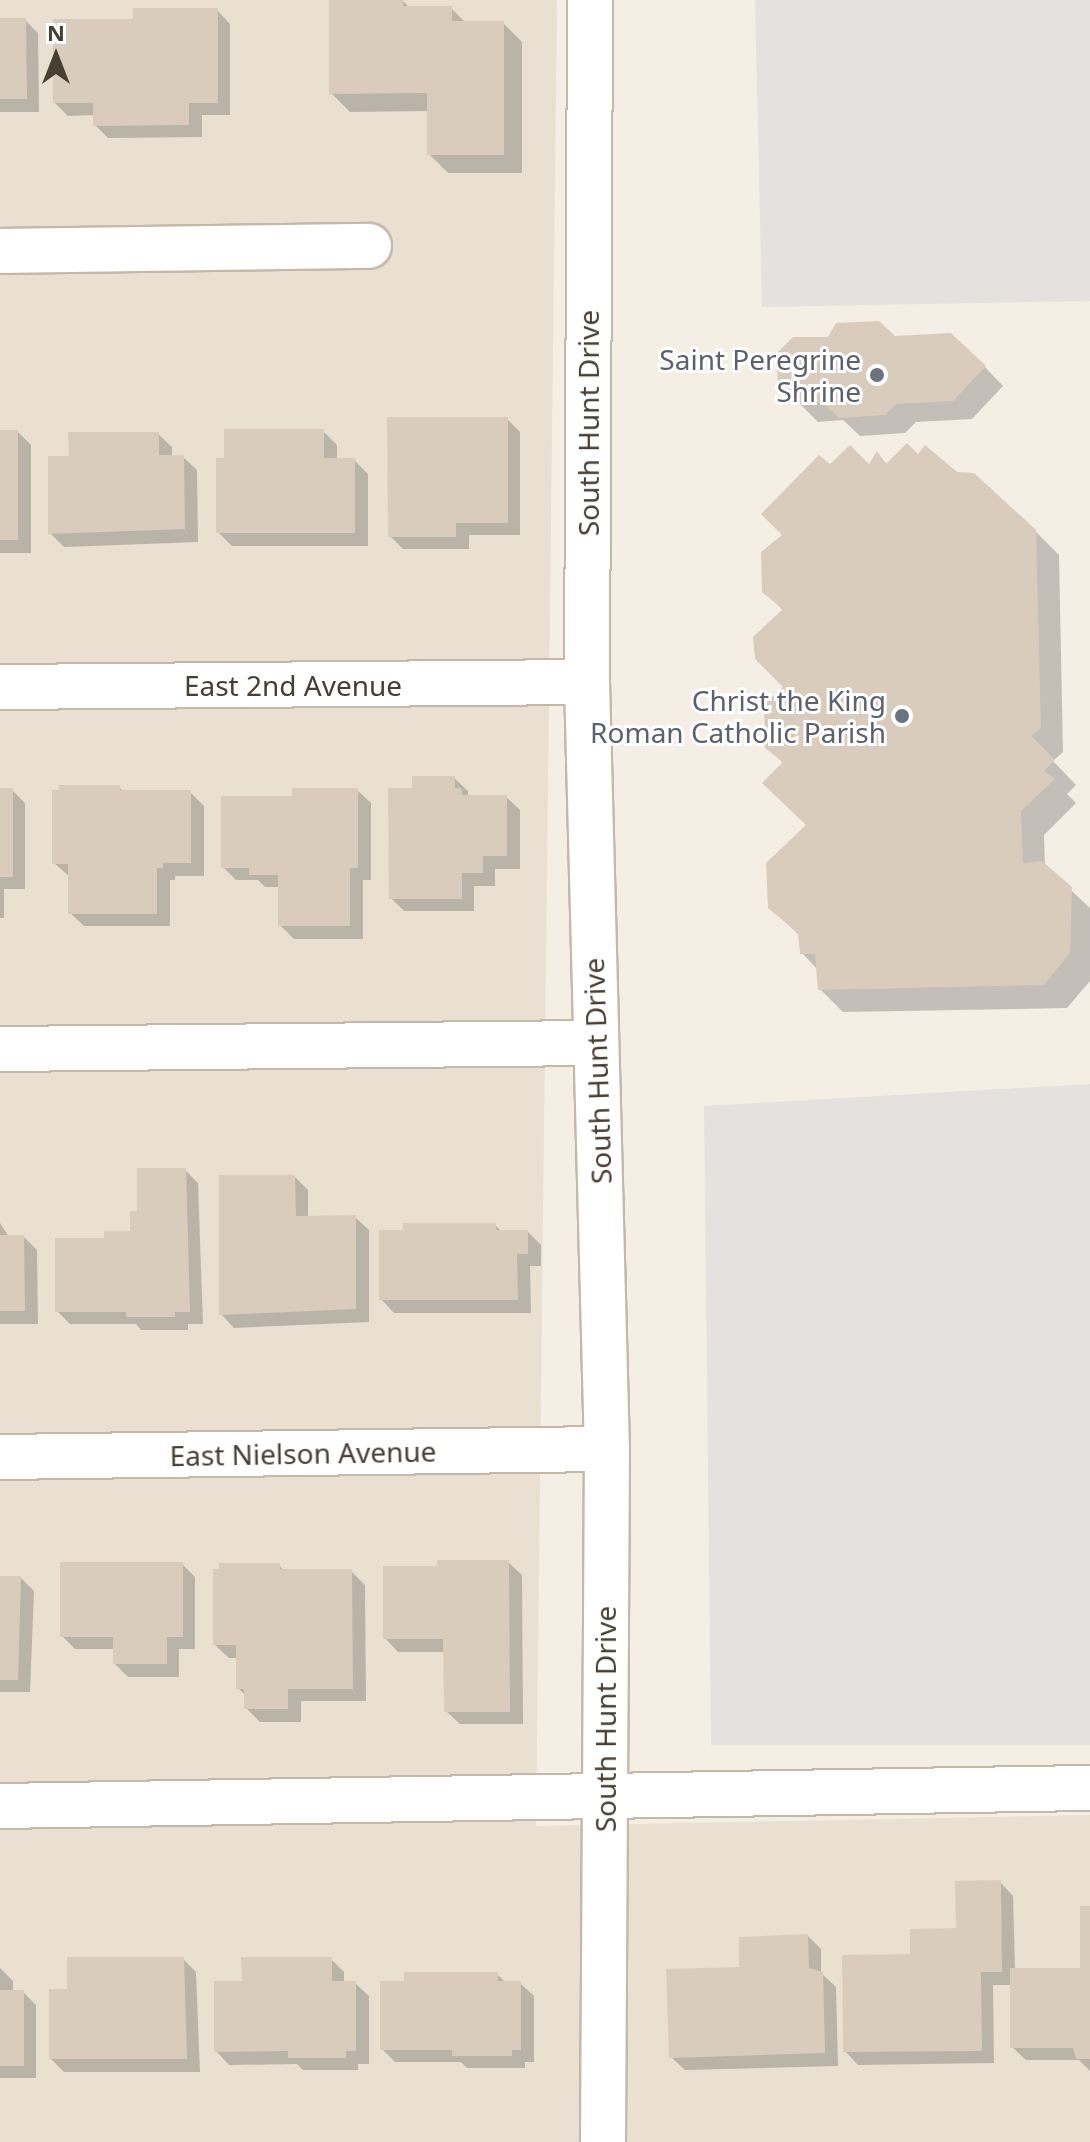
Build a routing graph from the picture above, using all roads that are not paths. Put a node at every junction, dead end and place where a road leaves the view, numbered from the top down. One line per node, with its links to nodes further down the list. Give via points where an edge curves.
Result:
1 (590, 0): 4 (street, South Hunt Drive)
2 (369, 246): 3 (street)
3 (0, 251)
4 (587, 682): 5 (street, East 2nd Avenue); 6 (street, South Hunt Drive)
5 (0, 687)
6 (596, 1043): 7 (street); 8 (street, South Hunt Drive)
7 (0, 1049)
8 (607, 1449): 9 (street, East Nielson Avenue); 11 (street, South Hunt Drive)
9 (0, 1457)
10 (1090, 1788): 11 (street)
11 (605, 1797): 12 (street); 13 (street, South Hunt Drive)
12 (0, 1806)
13 (603, 2142)

